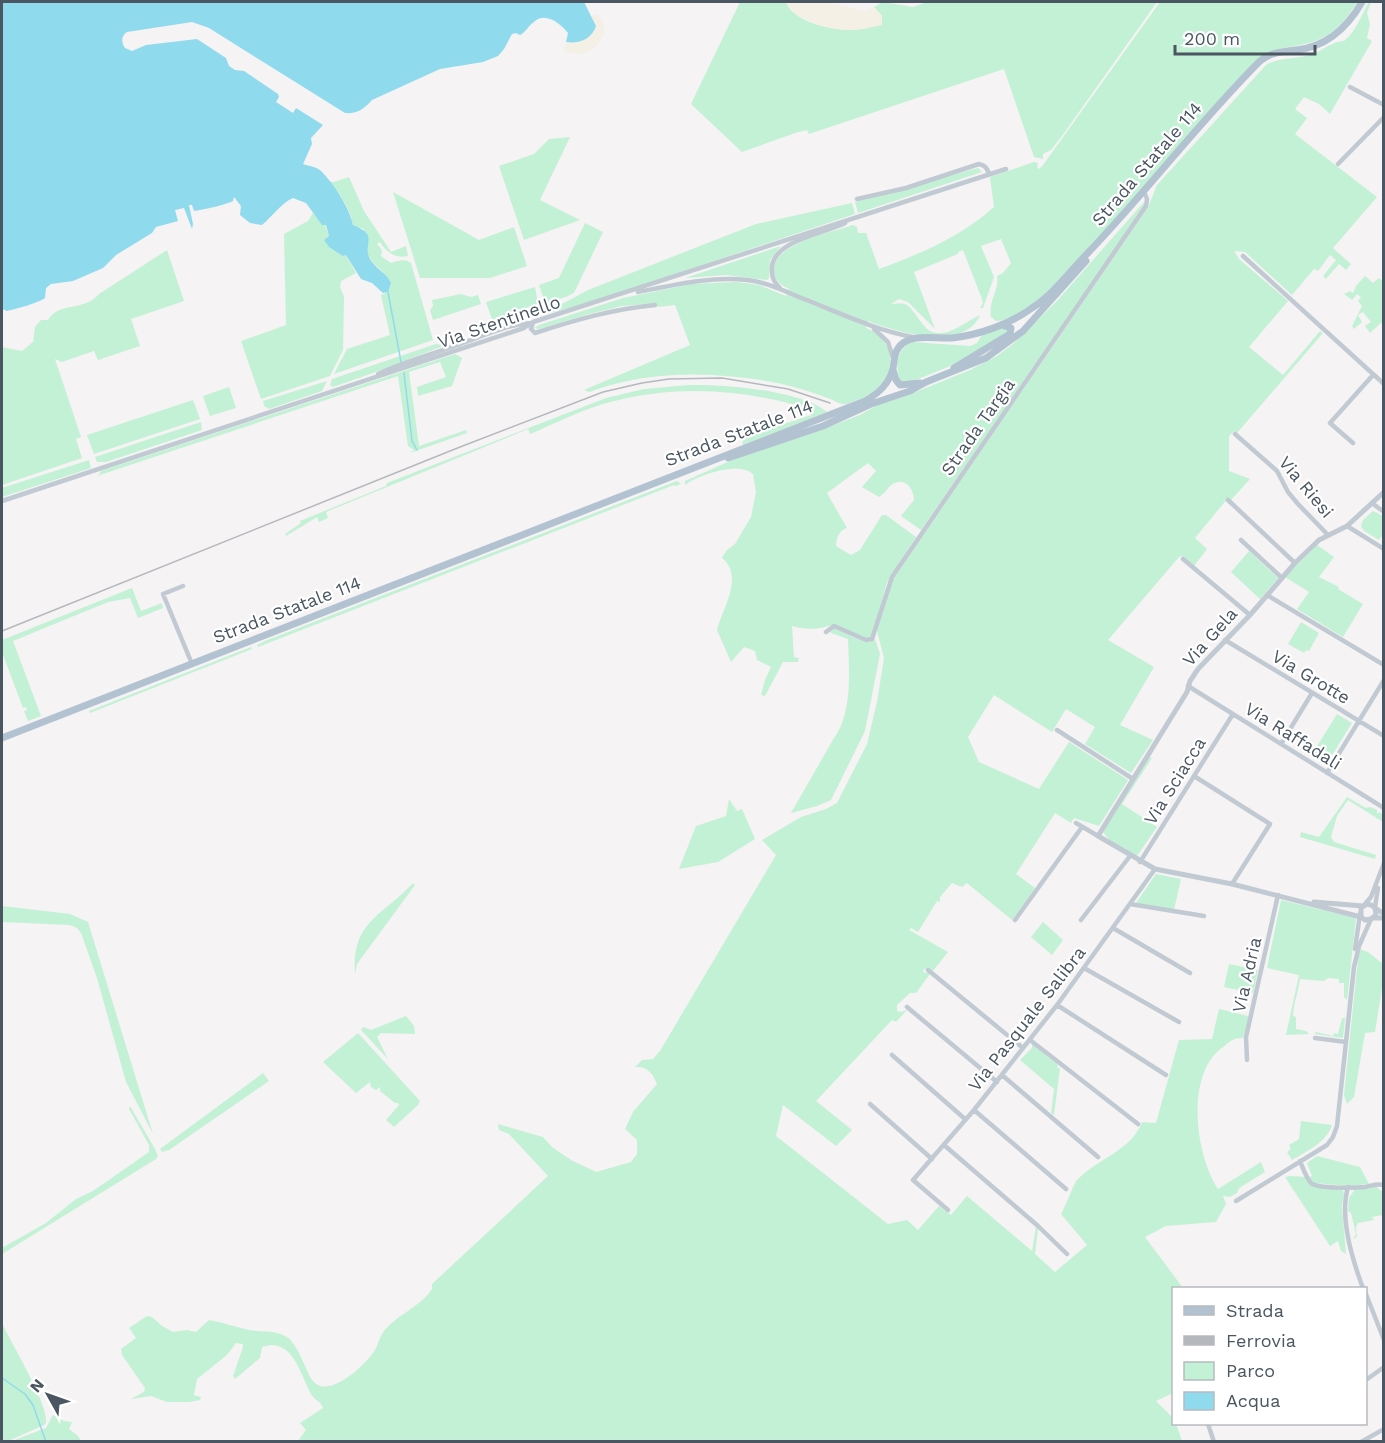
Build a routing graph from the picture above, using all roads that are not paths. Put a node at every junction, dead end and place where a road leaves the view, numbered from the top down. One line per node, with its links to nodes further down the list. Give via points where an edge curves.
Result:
1 (1362, 2): 20 (main road, Strada Statale 114, via 1349,23 1330,38 1306,48 1271,54 1260,61 1041,301)
2 (1366, 2): 9 (main road, Strada Statale 114, via 1352,25 1333,41 1313,51 1280,56 1262,64)
3 (1350, 87): 4 (street)
4 (1383, 105)
5 (1383, 117): 6 (street)
6 (1338, 164)
7 (1006, 169): 8 (street, Via Stentinello)
8 (989, 174): 10 (street, via 979,164); 11 (street, Via Stentinello)
9 (1145, 194): 23 (main road, Strada Statale 114, via 1023,332 986,358); 44 (street, Strada Targia, via 1146,206 892,577 872,639 834,626)
10 (857, 199)
11 (859, 216): 13 (street, Via Stentinello); 15 (street, via 787,245 777,253 772,263 773,278)
12 (1243, 256): 24 (street)
13 (682, 275): 14 (street); 16 (street, Via Stentinello)
14 (682, 283): 15 (street, via 749,280); 16 (street)
15 (788, 292): 19 (street)
16 (614, 298): 18 (street, Via Stentinello)
17 (655, 305): 18 (street, via 590,316 535,333 531,329)
18 (533, 322): 31 (street, Via Stentinello)
19 (867, 324): 21 (street); 22 (street, via 885,337)
20 (1000, 325): 21 (main road, Strada Statale 114, via 955,338); 23 (main road, via 1009,326 1010,333)
21 (918, 338): 22 (main road, Strada Statale 114, via 900,346)
22 (893, 365): 25 (main road, via 900,385); 46 (main road, Strada Statale 114, via 883,388 865,401)
23 (944, 375): 25 (main road, Strada Statale 114)
24 (1373, 375): 26 (street); 28 (street, via 1330,423)
25 (927, 382): 55 (main road, Strada Statale 114, via 823,426 736,455)
26 (1383, 384)
27 (1235, 434): 35 (street, Via Riesi, via 1276,471 1288,492)
28 (1353, 443)
29 (1383, 492): 32 (street, Via Gela)
30 (1228, 500): 39 (street)
31 (2, 501)
32 (1372, 503): 33 (street); 34 (street, Via Gela)
33 (1383, 512)
34 (1347, 526): 35 (street, Via Gela); 37 (street)
35 (1328, 535): 39 (street, Via Gela)
36 (1241, 540): 40 (street)
37 (1383, 549)
38 (1183, 559): 43 (street)
39 (1295, 563): 40 (street, Via Gela)
40 (1282, 578): 42 (street, Via Gela)
41 (183, 586): 46 (street, via 163,594)
42 (1267, 595): 43 (street, Via Gela); 47 (street)
43 (1250, 615): 45 (street, Via Gela)
44 (826, 632)
45 (1225, 640): 49 (street, Via Gela); 50 (street, Via Grotte)
46 (192, 664): 55 (main road, Strada Statale 114)
47 (1383, 665)
48 (1383, 680): 52 (street)
49 (1188, 686): 51 (street, Via Raffadali); 59 (street, Via Gela)
50 (1312, 693): 52 (street, Via Grotte); 56 (street)
51 (1233, 714): 56 (street, Via Raffadali); 58 (street, Via Sciacca)
52 (1358, 721): 54 (street, Via Grotte); 57 (street)
53 (1057, 730): 59 (street)
54 (1383, 736)
55 (2, 740)
56 (1281, 744): 57 (street, Via Raffadali)
57 (1327, 772): 60 (street, Via Raffadali)
58 (1194, 776): 65 (street, Via Sciacca); 69 (street, via 1270,824)
59 (1133, 779): 63 (street, Via Gela)
60 (1383, 808)
61 (1076, 824): 62 (street)
62 (1082, 827): 63 (street); 81 (street)
63 (1098, 836): 64 (street)
64 (1130, 856): 65 (street); 80 (street)
65 (1140, 862): 67 (street)
66 (1383, 863): 68 (street)
67 (1155, 869): 69 (street); 72 (street, Via Pasquale Salibra)
68 (1380, 874): 73 (street); 74 (street)
69 (1232, 884): 70 (street)
70 (1278, 895): 71 (street); 95 (street, Via Adria, via 1246,1037)
71 (1303, 902): 73 (street); 77 (street)
72 (1130, 904): 76 (street); 82 (street, Via Pasquale Salibra)
73 (1364, 905): 74 (street); 77 (street)
74 (1375, 908): 75 (street); 79 (street)
75 (1383, 914)
76 (1204, 916)
77 (1361, 916): 79 (street); 83 (street)
78 (1383, 918): 79 (street)
79 (1372, 919): 83 (street)
80 (1081, 920)
81 (1015, 921)
82 (1113, 928): 84 (street, Via Pasquale Salibra); 86 (street)
83 (1354, 967): 92 (street)
84 (1084, 968): 87 (street, Via Pasquale Salibra); 89 (street)
85 (928, 970): 93 (street)
86 (1190, 973)
87 (1057, 1005): 91 (street, Via Pasquale Salibra); 97 (street)
88 (907, 1006): 98 (street)
89 (1179, 1022)
90 (1315, 1038): 92 (street)
91 (1030, 1040): 93 (street, Via Pasquale Salibra); 102 (street)
92 (1346, 1042): 106 (street, via 1333,1137)
93 (1023, 1048): 96 (street, Via Pasquale Salibra)
94 (892, 1055): 101 (street)
95 (1247, 1060)
96 (1002, 1075): 98 (street, Via Pasquale Salibra); 104 (street)
97 (1166, 1075)
98 (997, 1082): 100 (street, Via Pasquale Salibra)
99 (870, 1104): 105 (street)
100 (974, 1110): 101 (street, Via Pasquale Salibra); 109 (street)
101 (965, 1119): 103 (street, Via Pasquale Salibra)
102 (1138, 1124)
103 (944, 1145): 105 (street, Via Pasquale Salibra); 112 (street)
104 (1098, 1156)
105 (932, 1159): 111 (street, Via Pasquale Salibra, via 913,1180)
106 (1300, 1161): 108 (street, via 1313,1184); 110 (street)
107 (1383, 1185): 108 (street)
108 (1348, 1187): 113 (street, via 1344,1207 1353,1259)
109 (1066, 1189)
110 (1236, 1201)
111 (948, 1210)
112 (1067, 1254)
113 (1363, 1287)
114 (1367, 1299): 115 (street)
115 (1383, 1340)
116 (1383, 1367): 117 (street)
117 (1367, 1379)
118 (1208, 1425): 120 (street)
119 (1383, 1429): 121 (street)
120 (1215, 1442)
121 (1361, 1442)

